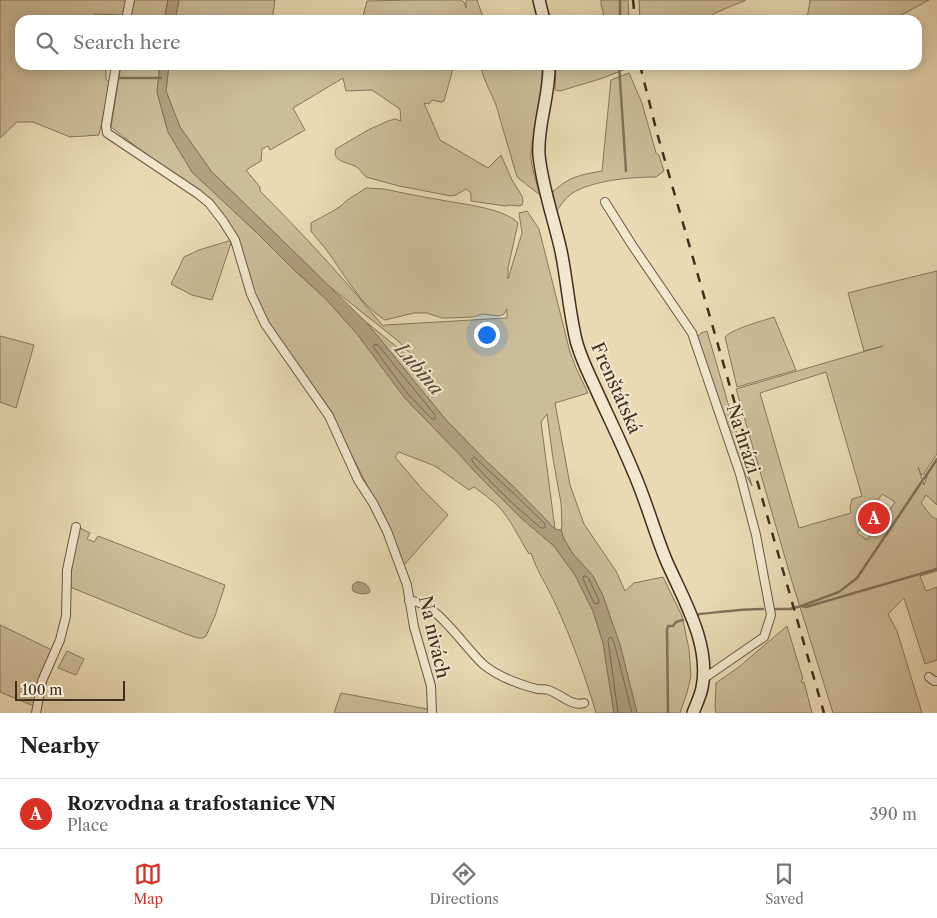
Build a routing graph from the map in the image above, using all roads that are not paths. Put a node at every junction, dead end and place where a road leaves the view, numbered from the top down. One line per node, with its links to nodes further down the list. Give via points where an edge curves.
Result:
1 (130, 0): 3 (street)
2 (539, 0): 4 (main road)
3 (127, 15)
4 (543, 15)
5 (115, 70): 9 (street, Na nivách, via 106,126 108,133 209,203 235,240 251,294 265,324 329,416 358,480 387,531 402,568)
6 (549, 70): 11 (main road, Frenštátská, via 539,147 575,334 581,356 634,473 666,559 692,616 701,649)
7 (605, 202): 11 (street, Na hrázi, via 692,333 740,474 756,535 770,615 764,637)
8 (76, 527): 14 (street, via 67,570 66,616 60,640 42,681)
9 (409, 601): 13 (street, via 414,600 429,608 448,624 481,663 495,673 517,683 548,690 577,704); 15 (street, Na nivách, via 431,686)
10 (929, 677): 12 (street)
11 (703, 679): 16 (main road, Frenštátská)
12 (937, 680)
13 (584, 703)
14 (36, 713)
15 (432, 713)
16 (693, 713)

